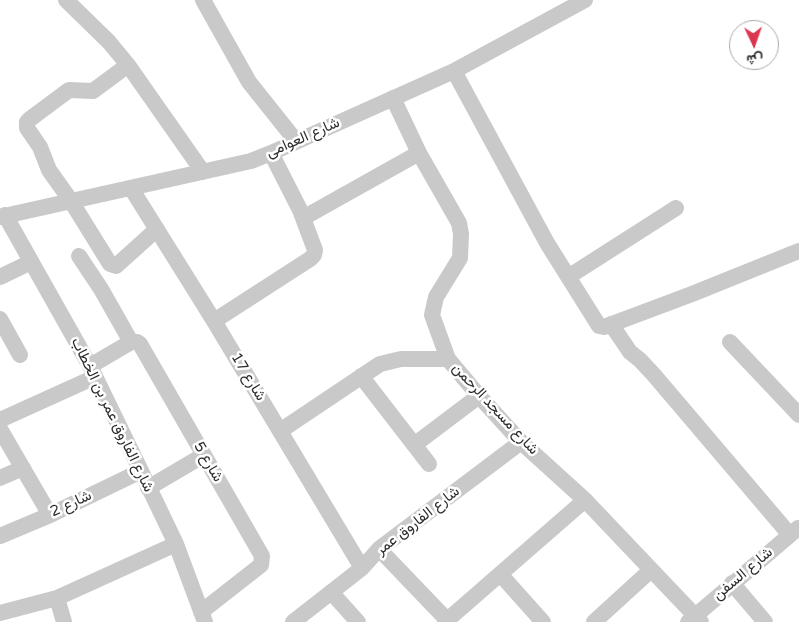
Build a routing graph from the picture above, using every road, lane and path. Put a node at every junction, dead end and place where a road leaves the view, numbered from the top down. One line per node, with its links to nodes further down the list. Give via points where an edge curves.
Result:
1 (66, 0): 4 (street)
2 (203, 0): 7 (street, via 249,82)
3 (585, 0): 5 (street, شارع العوامى)
4 (128, 65): 10 (street); 12 (street, via 93,91 69,90 27,122 49,170)
5 (454, 71): 6 (street, شارع العوامى); 21 (street)
6 (393, 98): 7 (street, شارع العوامى); 8 (street, شارع مسجد الرحمن)
7 (296, 141): 9 (street, شارع العوامى)
8 (419, 153): 15 (street); 28 (street, شارع مسجد الرحمن, via 459,222 462,234 460,258 436,297 432,315)
9 (271, 154): 10 (street, شارع العوامى); 15 (street)
10 (203, 172): 11 (street, شارع العوامى)
11 (132, 188): 12 (street, شارع العوامى); 16 (street, شارع 17)
12 (71, 201): 14 (street, شارع العوامى); 16 (street, via 114,266)
13 (676, 208): 21 (street)
14 (3, 216): 19 (street, شارع الفاروق عمر بن الخطاب)
15 (302, 218): 23 (street, via 314,255)
16 (157, 229): 23 (street, شارع 17)
17 (799, 251): 24 (street)
18 (79, 256): 25 (street, شارع 5)
19 (31, 262): 20 (street); 29 (street, شارع الفاروق عمر بن الخطاب)
20 (0, 277)
21 (568, 277): 24 (street, via 597,324 601,327)
22 (0, 319): 27 (street)
23 (214, 321): 35 (street, شارع 17)
24 (611, 324): 46 (street, via 630,352)
25 (131, 342): 29 (street); 38 (street, شارع 5, via 140,344)
26 (730, 342): 32 (street)
27 (20, 354)
28 (448, 359): 30 (street, via 392,360); 31 (street, شارع مسجد الرحمن)
29 (92, 372): 33 (street); 41 (street, شارع الفاروق عمر بن الخطاب)
30 (361, 376): 35 (street); 37 (street)
31 (479, 396): 36 (street, شارع مسجد الرحمن); 37 (street)
32 (799, 415)
33 (0, 420)
34 (0, 429): 40 (street)
35 (280, 431): 50 (street, شارع 17)
36 (521, 442): 44 (street, شارع مسجد الرحمن); 49 (street, شارع الفاروق عمر)
37 (414, 445): 39 (street)
38 (204, 456): 43 (street); 57 (street, شارع 5, via 263,560 262,565)
39 (429, 464)
40 (23, 468): 42 (street); 45 (street)
41 (141, 471): 43 (street, شارع الفاروق عمر بن الخطاب); 45 (street, شارع 2)
42 (0, 478)
43 (148, 488): 48 (street, شارع الفاروق عمر بن الخطاب)
44 (585, 500): 51 (street, شارع مسجد الرحمن); 52 (street)
45 (50, 515): 47 (street, شارع 2)
46 (795, 531): 53 (street, شارع السفن)
47 (0, 536)
48 (176, 544): 55 (street); 57 (street, شارع الفاروق عمر بن الخطاب)
49 (379, 549): 50 (street, شارع الفاروق عمر); 59 (street)
50 (362, 568): 54 (street, شارع الفاروق عمر)
51 (651, 570): 58 (street, شارع مسجد الرحمن); 64 (street)
52 (501, 575): 59 (street); 63 (street)
53 (732, 583): 58 (street, شارع السفن); 65 (street)
54 (331, 592): 61 (street, شارع الفاروق عمر); 62 (street)
55 (57, 598): 56 (street); 60 (street)
56 (0, 613)
57 (203, 617)
58 (695, 620)
59 (447, 621)
60 (64, 622)
61 (293, 622)
62 (358, 622)
63 (543, 622)
64 (594, 622)
65 (765, 622)

